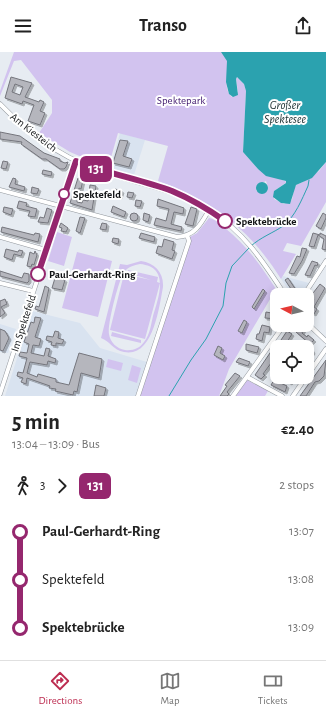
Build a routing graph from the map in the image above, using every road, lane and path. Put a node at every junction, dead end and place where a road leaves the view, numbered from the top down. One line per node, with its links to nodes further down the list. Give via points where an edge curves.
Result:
1 (0, 104): 2 (street, Am Kiesteich, via 32,134)
2 (76, 161): 4 (street, Im Spektefeld); 5 (street, Am Kiesteich, via 172,191)
3 (0, 190): 4 (street)
4 (60, 206): 6 (street, via 177,237); 8 (street, Im Spektefeld)
5 (209, 210): 6 (street, via 199,226); 11 (street, Am Kiesteich, via 236,231 260,257)
6 (187, 235): 22 (street, via 189,241)
7 (0, 237): 8 (street)
8 (46, 250): 13 (street, Im Spektefeld)
9 (326, 262): 12 (street)
10 (0, 283): 13 (street)
11 (280, 288)
12 (309, 288)
13 (33, 291): 21 (street, Im Spektefeld)
14 (314, 330): 16 (street)
15 (279, 332): 19 (street)
16 (326, 341)
17 (326, 349): 18 (street)
18 (314, 366)
19 (247, 377): 23 (street); 24 (street)
20 (301, 384): 25 (street)
21 (0, 394)
22 (138, 396)
23 (233, 396)
24 (282, 396)
25 (293, 396)

